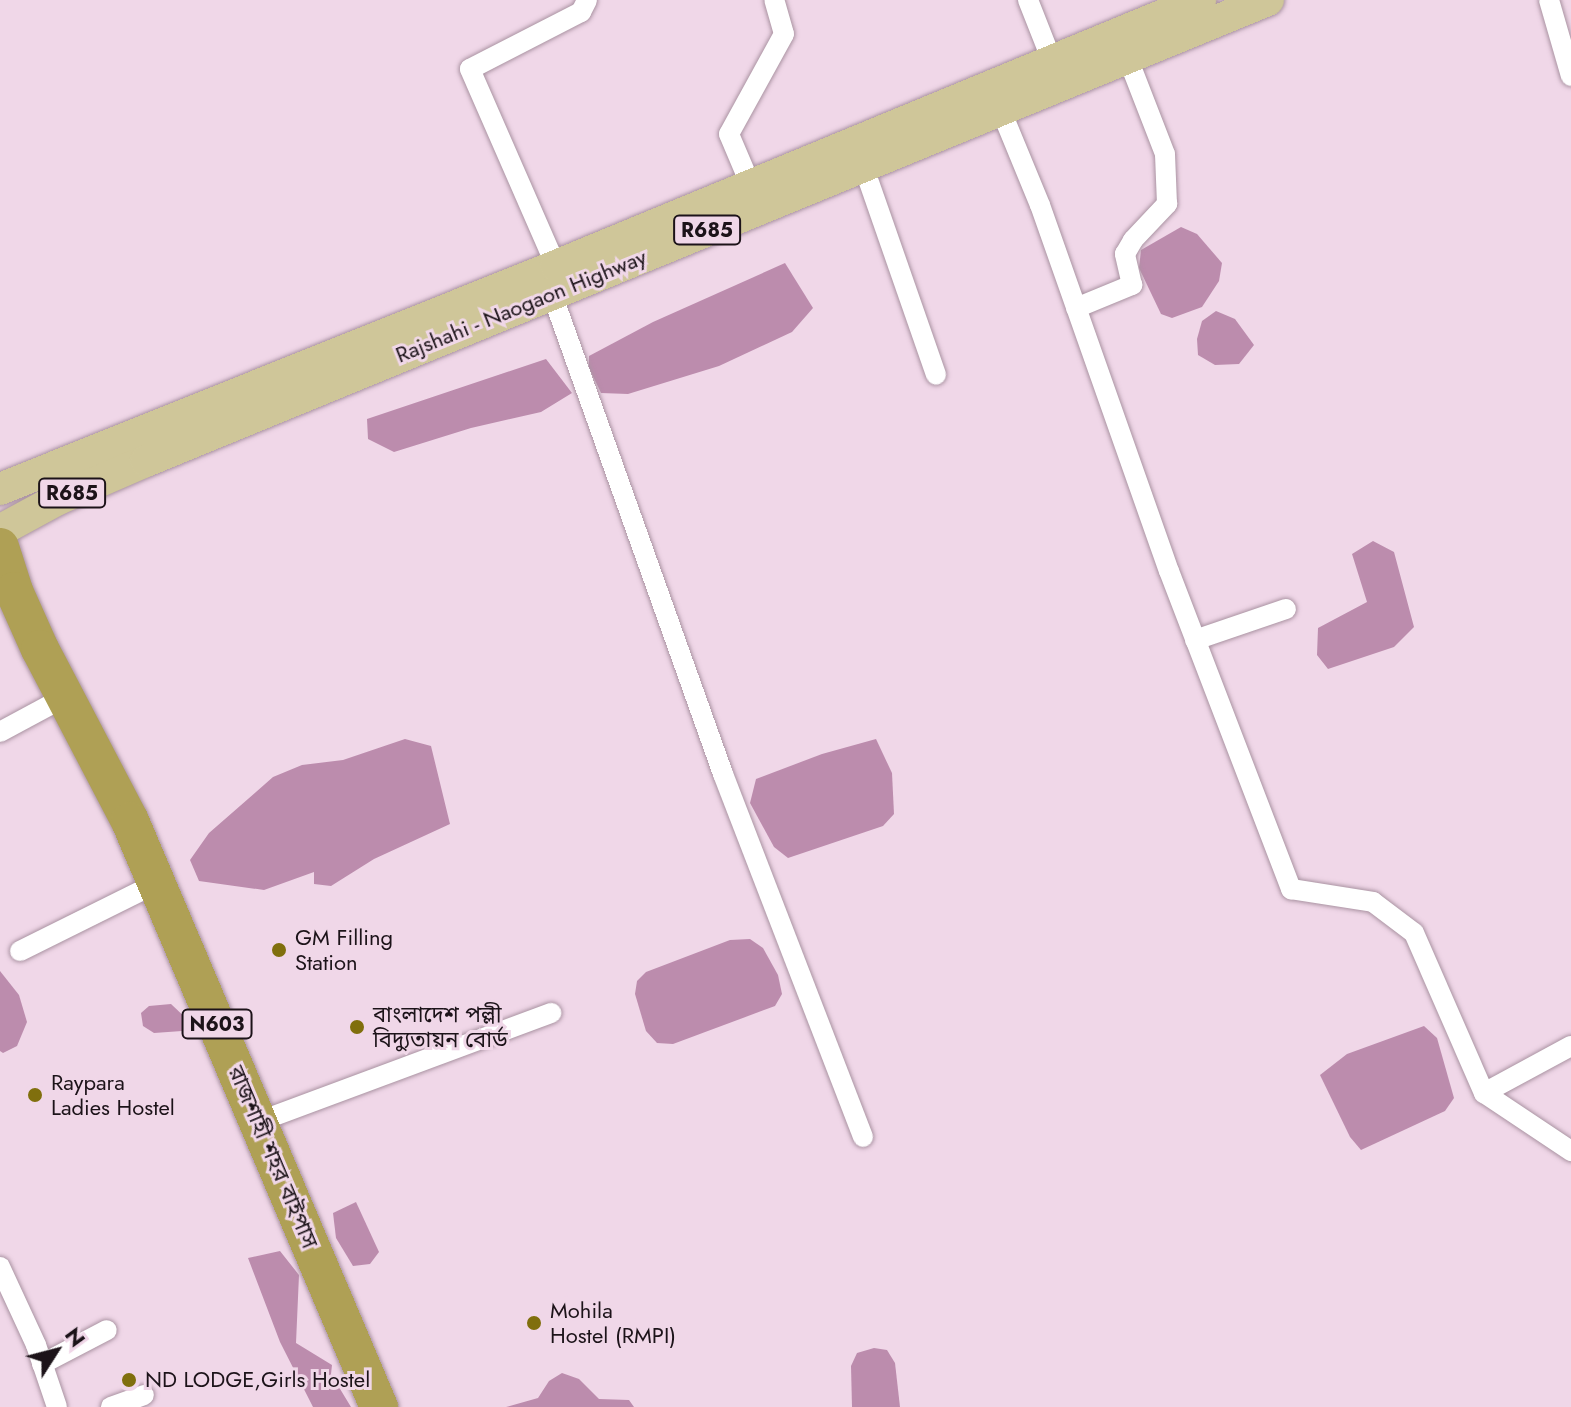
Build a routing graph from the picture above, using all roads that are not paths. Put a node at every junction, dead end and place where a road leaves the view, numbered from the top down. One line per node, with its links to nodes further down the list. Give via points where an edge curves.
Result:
1 (587, 0): 13 (street, via 581,12 470,69)
2 (774, 0): 12 (street, via 784,34 729,134)
3 (1028, 0): 8 (street)
4 (1200, 0): 8 (main road, Rajshahi - Naogaon Highway / R685)
5 (1268, 0): 7 (main road, Rajshahi - Naogaon Highway / R685)
6 (1549, 0): 9 (street)
7 (1127, 56): 10 (main road, Rajshahi - Naogaon Highway / R685); 14 (street, via 1165,154 1167,204 1125,254 1132,285)
8 (1052, 61): 12 (main road, Rajshahi - Naogaon Highway / R685)
9 (1571, 76)
10 (1000, 108): 11 (main road, Rajshahi - Naogaon Highway / R685); 14 (street)
11 (863, 165): 12 (main road, Rajshahi - Naogaon Highway / R685); 15 (street)
12 (755, 197): 13 (main road, Rajshahi - Naogaon Highway / R685)
13 (554, 280): 16 (main road, Rajshahi - Naogaon Highway / R685); 18 (main road, Rajshahi - Naogaon Highway / R685, via 58,499); 32 (street, via 723,774)
14 (1076, 308): 22 (street)
15 (936, 375)
16 (0, 489)
17 (0, 523): 18 (highway)
18 (0, 531)
19 (0, 547): 23 (highway, N603)
20 (0, 597): 23 (highway, N603)
21 (1286, 609): 22 (street)
22 (1195, 640): 30 (street, via 1291,889 1373,902 1414,933)
23 (40, 649): 24 (highway, রাজশাহী শহর বাইপাস / N603)
24 (65, 697): 25 (street); 26 (highway, রাজশাহী শহর বাইপাস / N603)
25 (0, 732)
26 (157, 883): 27 (street); 31 (highway, রাজশাহী শহর বাইপাস / N603)
27 (20, 951)
28 (551, 1013): 31 (street)
29 (1571, 1046): 30 (street)
30 (1484, 1093): 33 (street)
31 (258, 1122): 40 (highway, রাজশাহী শহর বাইপাস / N603)
32 (863, 1137)
33 (1571, 1151)
34 (0, 1267): 36 (street)
35 (107, 1330): 36 (street)
36 (42, 1364): 38 (street)
37 (144, 1395): 39 (street)
38 (57, 1407)
39 (111, 1407)
40 (379, 1407)

